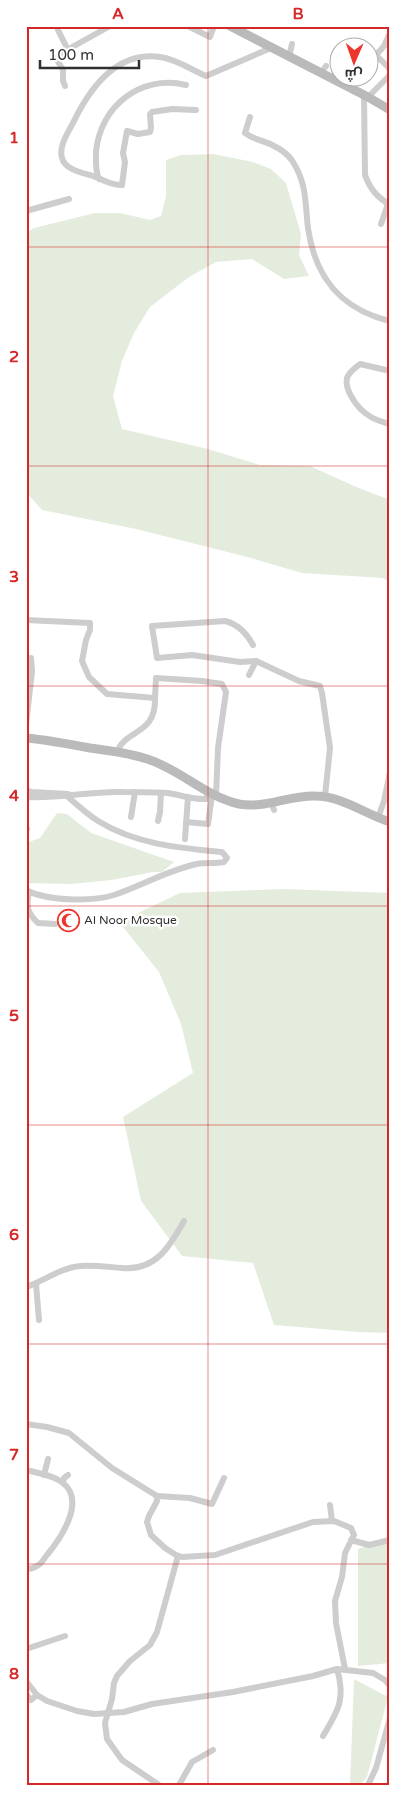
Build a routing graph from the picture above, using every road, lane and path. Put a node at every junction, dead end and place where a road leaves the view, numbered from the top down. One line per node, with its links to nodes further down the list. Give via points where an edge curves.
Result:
1 (110, 26): 9 (street)
2 (188, 26): 3 (street, via 210,38)
3 (214, 26)
4 (230, 26): 8 (main road)
5 (58, 30): 9 (street)
6 (389, 35): 11 (street, via 376,55)
7 (292, 44): 10 (street)
8 (271, 48): 10 (main road); 19 (street, via 206,76 161,57 144,56 126,60 103,76 85,100 61,152 68,166)
9 (68, 50): 14 (street, via 56,58 63,70)
10 (289, 57): 15 (main road, via 325,70)
11 (390, 69)
12 (390, 76): 15 (street)
13 (186, 85): 19 (street, via 154,84 138,88 123,98 105,120 98,138 96,157)
14 (65, 86)
15 (366, 96): 17 (main road); 21 (street, via 365,175 374,193)
16 (196, 110): 19 (street, via 152,112 150,132 138,134 127,131 122,185)
17 (390, 110)
18 (250, 116): 24 (street, via 245,133 288,154 302,176 310,240 320,270 348,303 364,314)
19 (100, 180)
20 (68, 199): 22 (street)
21 (389, 205): 23 (street)
22 (26, 211)
23 (381, 224)
24 (390, 321)
25 (390, 371): 26 (street, via 360,364 348,375 347,381 351,394 363,411)
26 (390, 424)
27 (26, 620): 32 (street, via 90,622 82,661 89,677 106,694)
28 (253, 645): 30 (street, via 247,634 224,621 152,626 157,658 192,656)
29 (31, 658): 33 (street)
30 (256, 662): 31 (street); 42 (street, via 299,681 320,686 330,748)
31 (249, 675)
32 (155, 698): 35 (street, via 150,723 120,744); 40 (street, via 156,678 222,684 226,692)
33 (26, 724)
34 (26, 738): 35 (main road)
35 (117, 751): 40 (main road, via 170,768)
36 (390, 772): 46 (street)
37 (26, 790): 41 (street)
38 (135, 792): 39 (street); 41 (street); 45 (street)
39 (161, 793): 44 (street); 47 (street)
40 (212, 794): 42 (main road, via 239,804 272,806 303,796); 44 (street, via 206,799); 48 (street, via 208,824)
41 (69, 796): 43 (street); 51 (street, via 99,821 136,839 175,848 222,852 226,858 224,862 196,864 112,896 73,900 45,897)
42 (325, 796): 46 (main road)
43 (26, 797)
44 (188, 797): 48 (street)
45 (131, 817)
46 (378, 818): 49 (main road)
47 (158, 821)
48 (186, 822): 50 (street)
49 (390, 822)
50 (185, 839)
51 (28, 891): 52 (street, via 29,915 38,923)
52 (55, 924)
53 (184, 1221): 54 (street, via 159,1258 146,1264 132,1269 72,1267)
54 (36, 1284): 55 (street); 56 (street)
55 (26, 1287)
56 (39, 1320)
57 (26, 1424): 64 (street, via 69,1433 112,1468)
58 (48, 1459): 60 (street)
59 (26, 1470): 60 (street)
60 (44, 1475): 63 (street)
61 (68, 1475): 63 (street)
62 (224, 1478): 64 (street, via 212,1504 190,1498)
63 (63, 1483): 70 (street, via 73,1501 65,1528 39,1566)
64 (157, 1496): 69 (street, via 148,1519 149,1530 156,1541)
65 (330, 1505): 66 (street)
66 (332, 1521): 67 (street, via 351,1528 354,1536); 69 (street, via 303,1524 215,1554)
67 (351, 1540): 68 (street, via 369,1545); 73 (street, via 345,1553 335,1601)
68 (390, 1540)
69 (178, 1556): 78 (street, via 157,1632 150,1645 117,1676)
70 (26, 1569)
71 (65, 1636): 72 (street)
72 (26, 1649)
73 (341, 1669): 75 (street, via 373,1673); 78 (street); 80 (street, via 342,1698)
74 (26, 1681): 77 (street)
75 (390, 1686)
76 (26, 1694): 77 (street, via 31,1700)
77 (37, 1695): 78 (street, via 82,1712)
78 (107, 1714): 82 (street, via 105,1731 111,1747 127,1764)
79 (390, 1718): 84 (street)
80 (323, 1736)
81 (213, 1750): 83 (street, via 194,1760)
82 (159, 1785)
83 (179, 1785)
84 (368, 1785)

